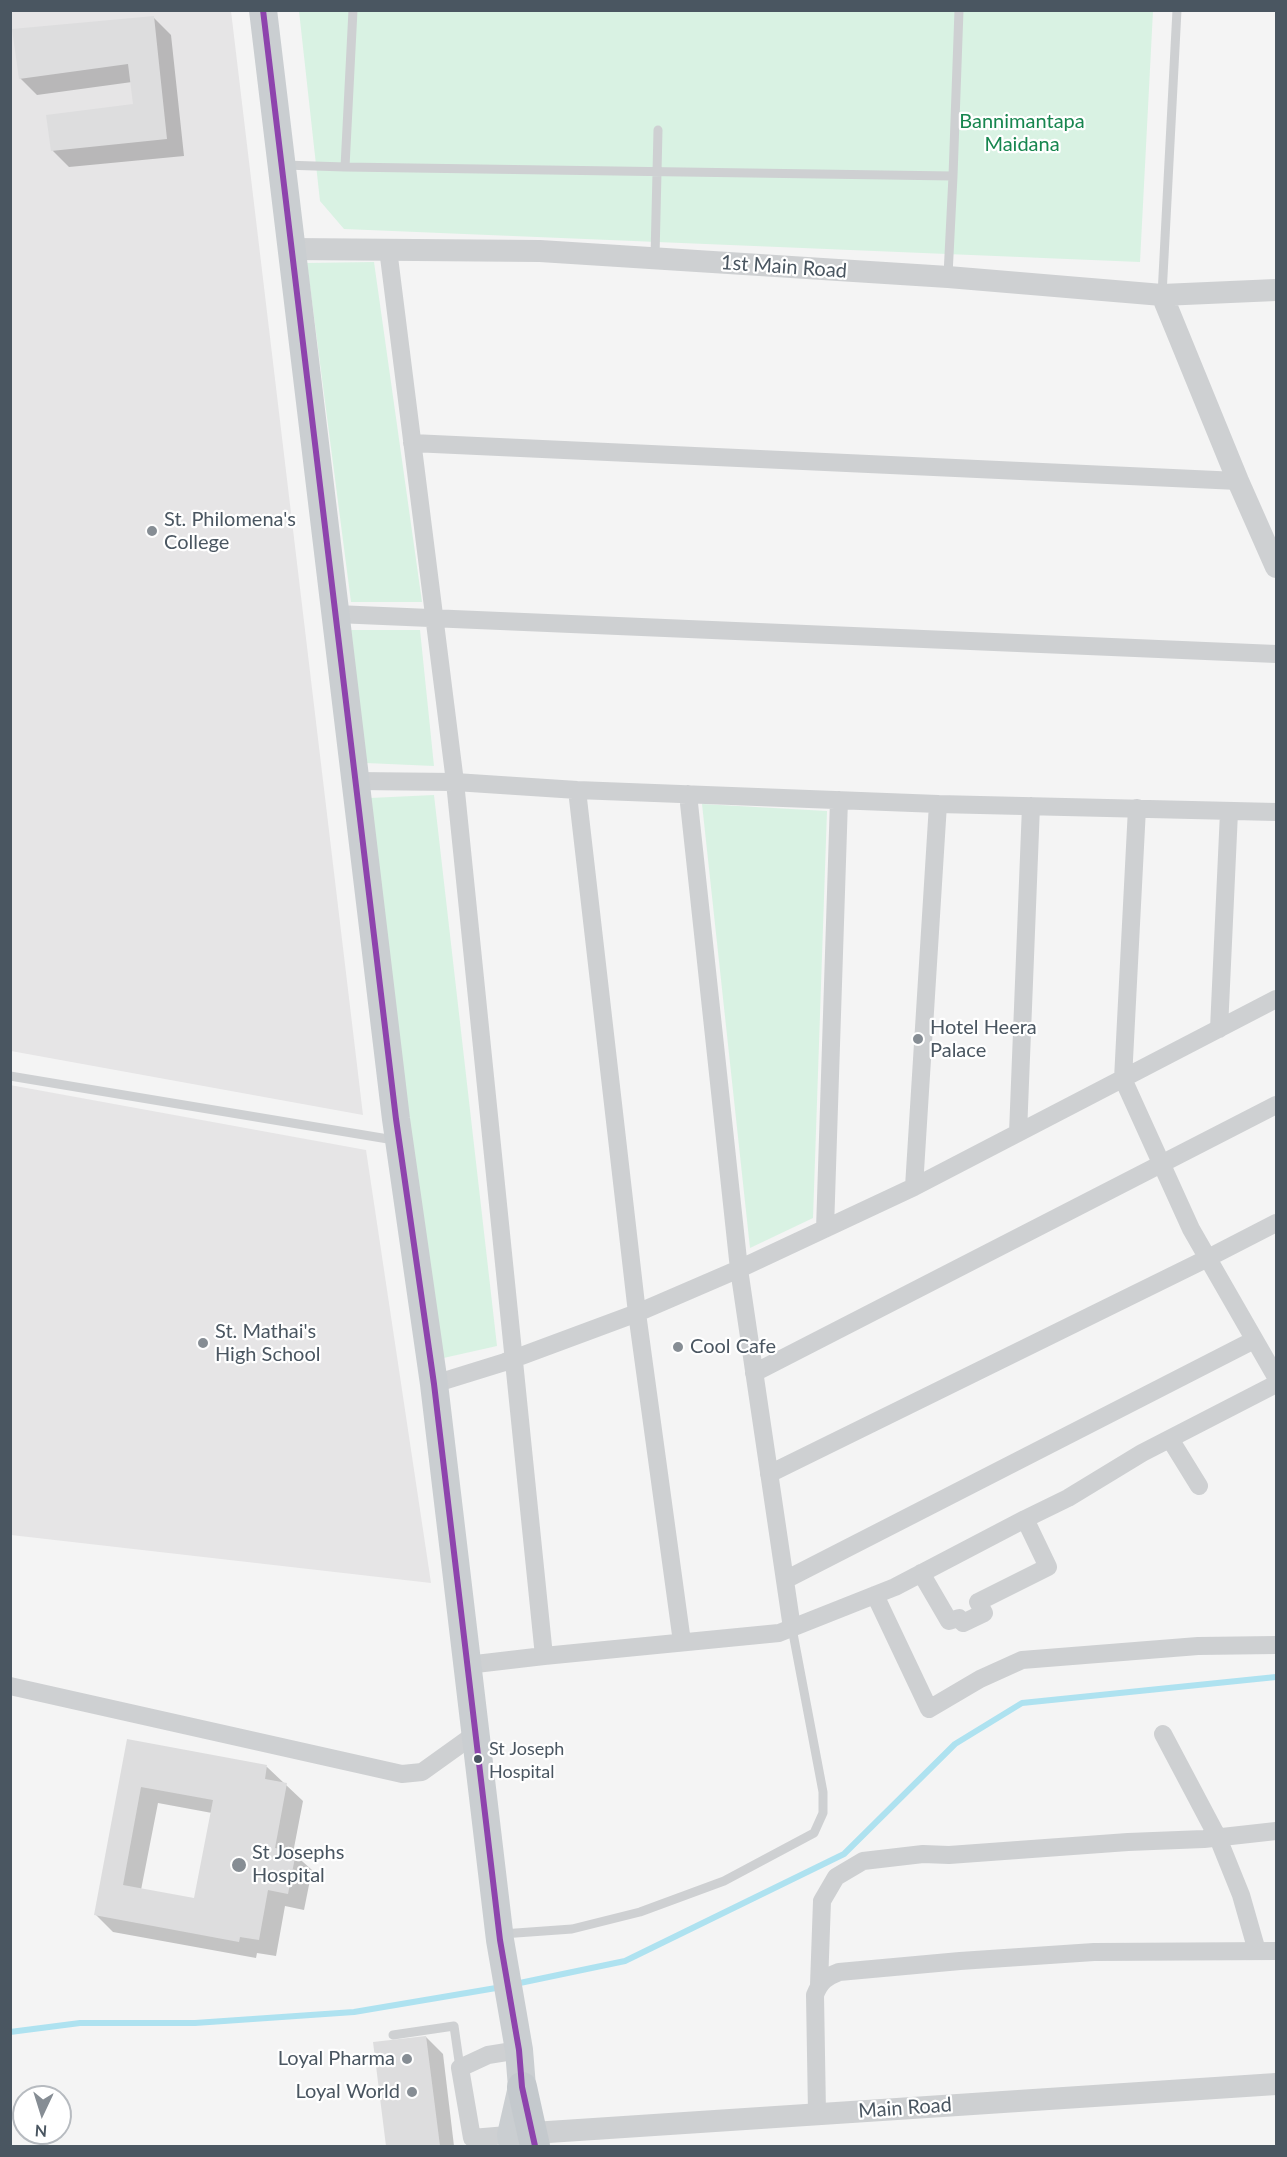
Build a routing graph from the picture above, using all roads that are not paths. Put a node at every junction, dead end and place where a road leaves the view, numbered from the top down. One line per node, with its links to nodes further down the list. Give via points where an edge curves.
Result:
1 (263, 10): 6 (main road)
2 (353, 10): 7 (lane)
3 (959, 10): 9 (lane)
4 (1177, 10): 15 (lane)
5 (658, 130): 8 (lane)
6 (281, 165): 7 (lane); 10 (main road)
7 (345, 167): 8 (lane)
8 (656, 172): 9 (lane); 12 (lane)
9 (953, 176): 13 (lane)
10 (291, 249): 11 (street, 1st Main Road); 19 (main road)
11 (388, 249): 12 (street, 1st Main Road, via 540,251); 16 (street)
12 (655, 259): 13 (street, 1st Main Road)
13 (948, 277): 15 (street, 1st Main Road)
14 (1276, 290): 15 (street, 1st Main Road)
15 (1162, 295): 17 (street)
16 (412, 443): 17 (street); 20 (street)
17 (1238, 481): 18 (street)
18 (1276, 567)
19 (336, 614): 20 (street); 22 (main road)
20 (434, 617): 21 (street); 23 (street)
21 (1276, 654)
22 (356, 782): 23 (street); 38 (main road)
23 (455, 782): 24 (street); 47 (street)
24 (577, 790): 25 (street); 45 (street)
25 (688, 794): 26 (street); 44 (street)
26 (839, 800): 27 (street); 42 (street)
27 (938, 804): 28 (street); 40 (street)
28 (1031, 806): 29 (street); 37 (street)
29 (1137, 808): 30 (street); 35 (street)
30 (1230, 812): 31 (street); 33 (street)
31 (1276, 812)
32 (1276, 999): 33 (street)
33 (1219, 1029): 35 (street)
34 (10, 1076): 38 (lane)
35 (1123, 1079): 37 (street); 39 (street)
36 (1276, 1105): 39 (street)
37 (1018, 1133): 40 (street)
38 (399, 1141): 50 (main road)
39 (1162, 1165): 43 (street); 48 (street)
40 (914, 1187): 42 (street)
41 (1276, 1223): 43 (street)
42 (825, 1228): 44 (street)
43 (1208, 1258): 46 (street); 53 (street)
44 (739, 1269): 45 (street); 48 (street)
45 (637, 1313): 47 (street); 60 (street)
46 (1254, 1340): 49 (street); 57 (street)
47 (513, 1359): 50 (street); 62 (street)
48 (754, 1373): 53 (street)
49 (1276, 1377)
50 (434, 1384): 63 (main road)
51 (1276, 1384): 52 (street)
52 (1170, 1439): 54 (street); 55 (street)
53 (769, 1474): 57 (street)
54 (1199, 1486)
55 (1025, 1519): 56 (street); 56 (street, via 1048,1567 978,1602 984,1613 963,1623 959,1618 949,1621)
56 (921, 1573): 58 (street)
57 (785, 1580): 59 (street)
58 (875, 1595): 59 (street); 61 (street, via 929,1708 1022,1660 1198,1646)
59 (792, 1628): 60 (street, via 779,1633); 69 (lane, via 823,1792 823,1813 814,1833 724,1881 640,1912 572,1929)
60 (682, 1642): 62 (street)
61 (1276, 1645)
62 (544, 1656): 63 (street)
63 (467, 1665): 65 (main road)
64 (10, 1686): 65 (street, via 402,1774 422,1772)
65 (474, 1734): 69 (main road)
66 (1162, 1734): 68 (street)
67 (1276, 1831): 68 (street)
68 (1218, 1838): 70 (street, via 1241,1895); 72 (street, via 923,1854 863,1861 836,1877 822,1901)
69 (500, 1937): 74 (main road)
70 (1257, 1951): 71 (street); 72 (street, via 1094,1952 960,1961 839,1972)
71 (1276, 1951)
72 (819, 1985): 78 (street, via 815,1995)
73 (393, 2035): 75 (lane, via 454,2026)
74 (518, 2044): 75 (street); 77 (main road)
75 (460, 2068): 79 (street, via 472,2139)
76 (1276, 2084): 78 (street, Main Road)
77 (522, 2087): 79 (highway)
78 (817, 2113): 79 (street, Main Road)
79 (523, 2140)

